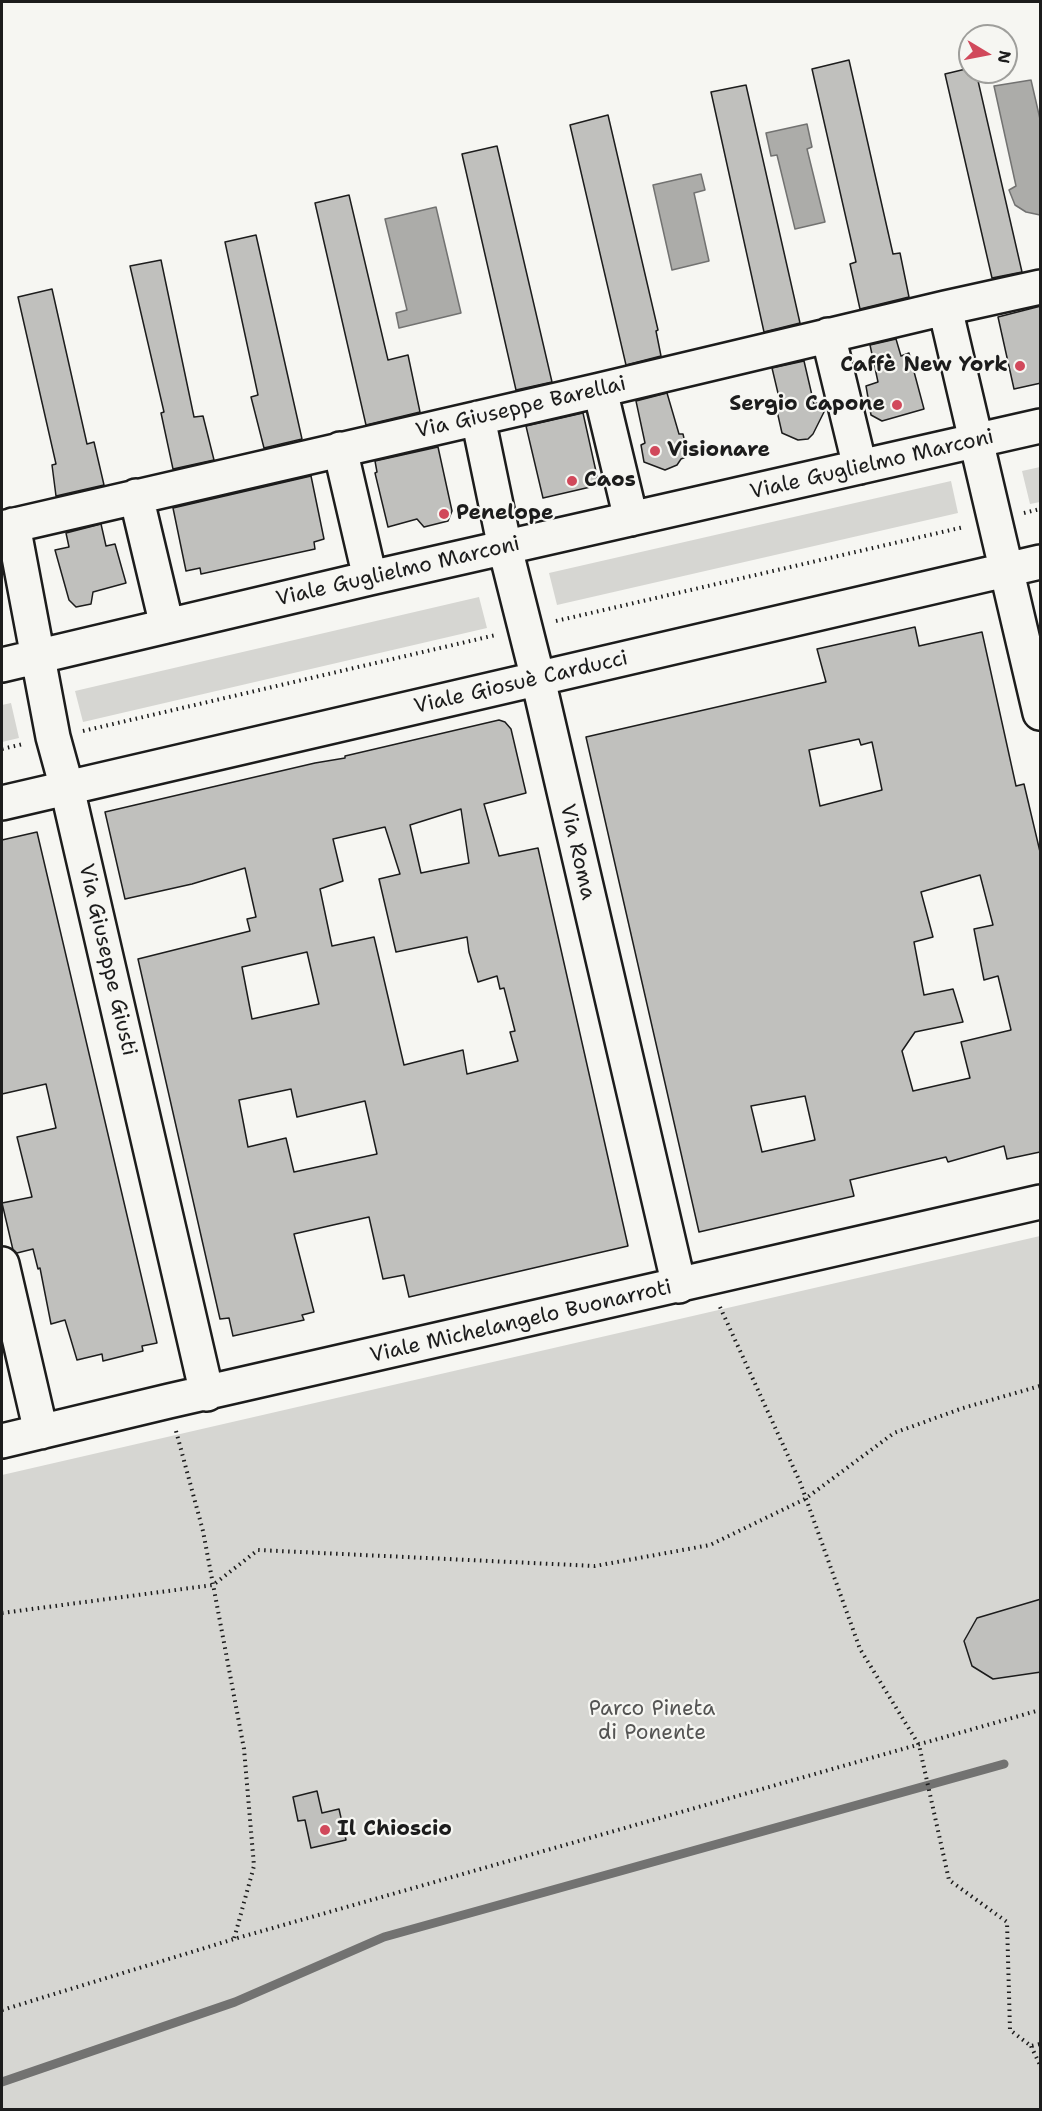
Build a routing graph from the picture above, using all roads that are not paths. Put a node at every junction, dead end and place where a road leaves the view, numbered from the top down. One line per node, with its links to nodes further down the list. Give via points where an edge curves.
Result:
1 (1041, 287): 2 (street, Via Giuseppe Barellai)
2 (945, 308): 3 (street, Via Giuseppe Barellai); 7 (street)
3 (828, 335): 4 (street, Via Giuseppe Barellai); 9 (street)
4 (600, 390): 5 (street, Via Giuseppe Barellai); 11 (street)
5 (478, 418): 8 (street, Via Giuseppe Barellai); 13 (street, Via Roma)
6 (1041, 426): 7 (street, Viale Guglielmo Marconi)
7 (977, 441): 9 (street, Viale Guglielmo Marconi); 15 (street)
8 (340, 448): 10 (street, Via Giuseppe Barellai); 16 (street)
9 (860, 467): 11 (street, Viale Guglielmo Marconi)
10 (136, 496): 12 (street, Via Giuseppe Barellai); 17 (street)
11 (630, 519): 13 (street, Viale Guglielmo Marconi)
12 (7, 526): 18 (street, Via Giuseppe Giusti)
13 (505, 548): 16 (street, Viale Guglielmo Marconi); 20 (street, Via Roma)
14 (1041, 562): 15 (street, Viale Giosuè Carducci)
15 (1007, 569): 20 (street, Viale Giosuè Carducci); 21 (street)
16 (370, 578): 17 (street, Viale Guglielmo Marconi)
17 (166, 626): 18 (street, Viale Guglielmo Marconi)
18 (37, 656): 19 (street, Viale Guglielmo Marconi); 22 (street, Via Giuseppe Giusti)
19 (2, 665)
20 (538, 680): 22 (street, Viale Giosuè Carducci); 26 (street, Via Roma)
21 (1041, 713)
22 (67, 788): 23 (street, Viale Giosuè Carducci); 27 (street, Via Giuseppe Giusti)
23 (2, 803)
24 (1041, 1203): 26 (street, Viale Michelangelo Buonarroti)
25 (2, 1264): 28 (street)
26 (678, 1286): 27 (street, Viale Michelangelo Buonarroti)
27 (207, 1394): 28 (street, Viale Michelangelo Buonarroti)
28 (40, 1432): 29 (street, Viale Michelangelo Buonarroti)
29 (2, 1441)

